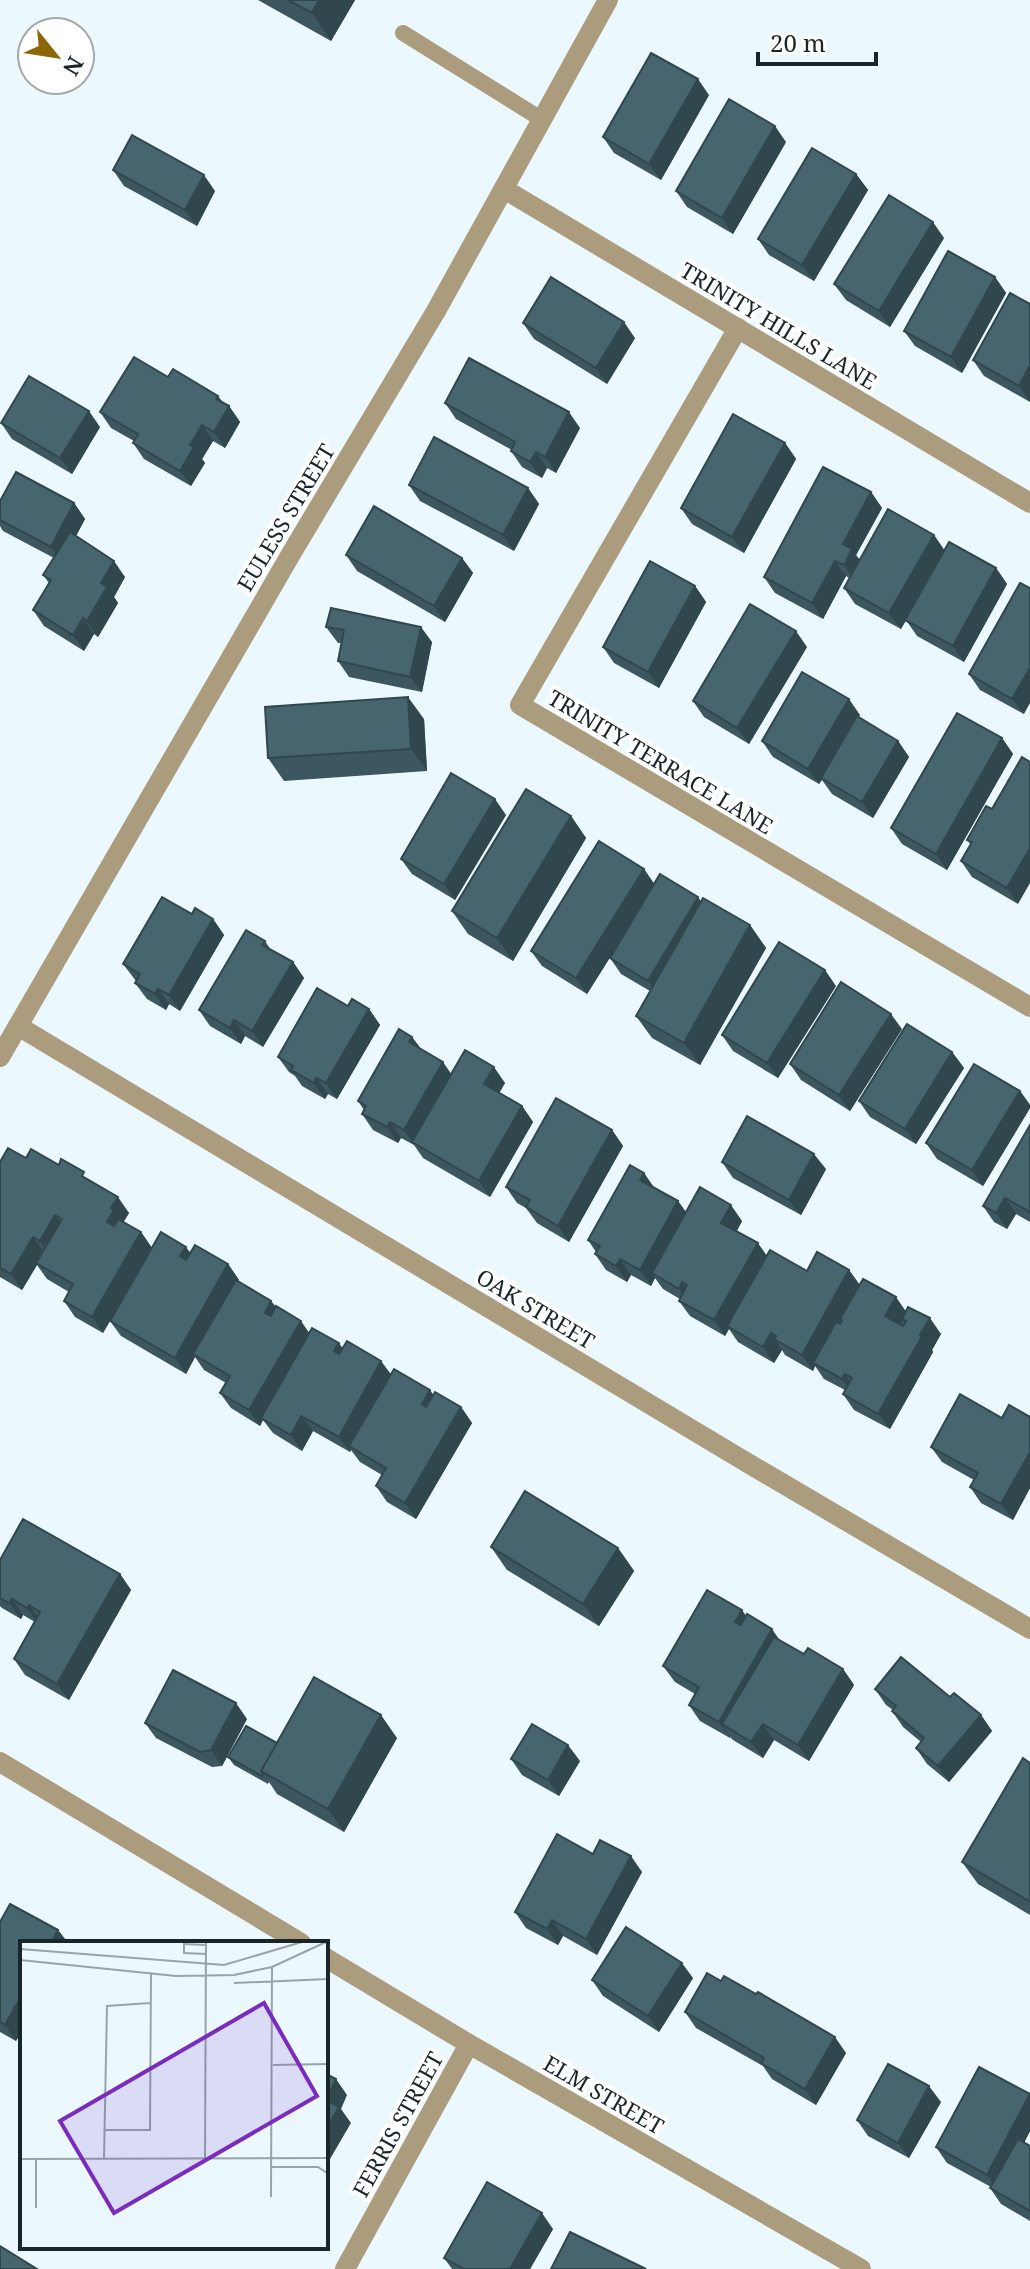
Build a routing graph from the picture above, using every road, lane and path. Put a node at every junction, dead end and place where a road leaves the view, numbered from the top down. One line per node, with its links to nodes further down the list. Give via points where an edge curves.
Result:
1 (608, 0): 3 (street, EULESS STREET)
2 (403, 33): 3 (lane)
3 (541, 119): 4 (street, EULESS STREET)
4 (504, 189): 5 (street, TRINITY HILLS LANE); 8 (street, EULESS STREET)
5 (738, 328): 6 (street, TRINITY HILLS LANE); 7 (street, TRINITY TERRACE LANE, via 520,705)
6 (1030, 503)
7 (1030, 1007)
8 (18, 1026): 9 (street, EULESS STREET); 10 (street, OAK STREET)
9 (0, 1057)
10 (1030, 1629)
11 (0, 1762): 12 (street)
12 (298, 1941)
13 (328, 1959): 14 (street, ELM STREET)
14 (469, 2044): 15 (street, FERRIS STREET); 16 (street, ELM STREET)
15 (345, 2269)
16 (861, 2269)

